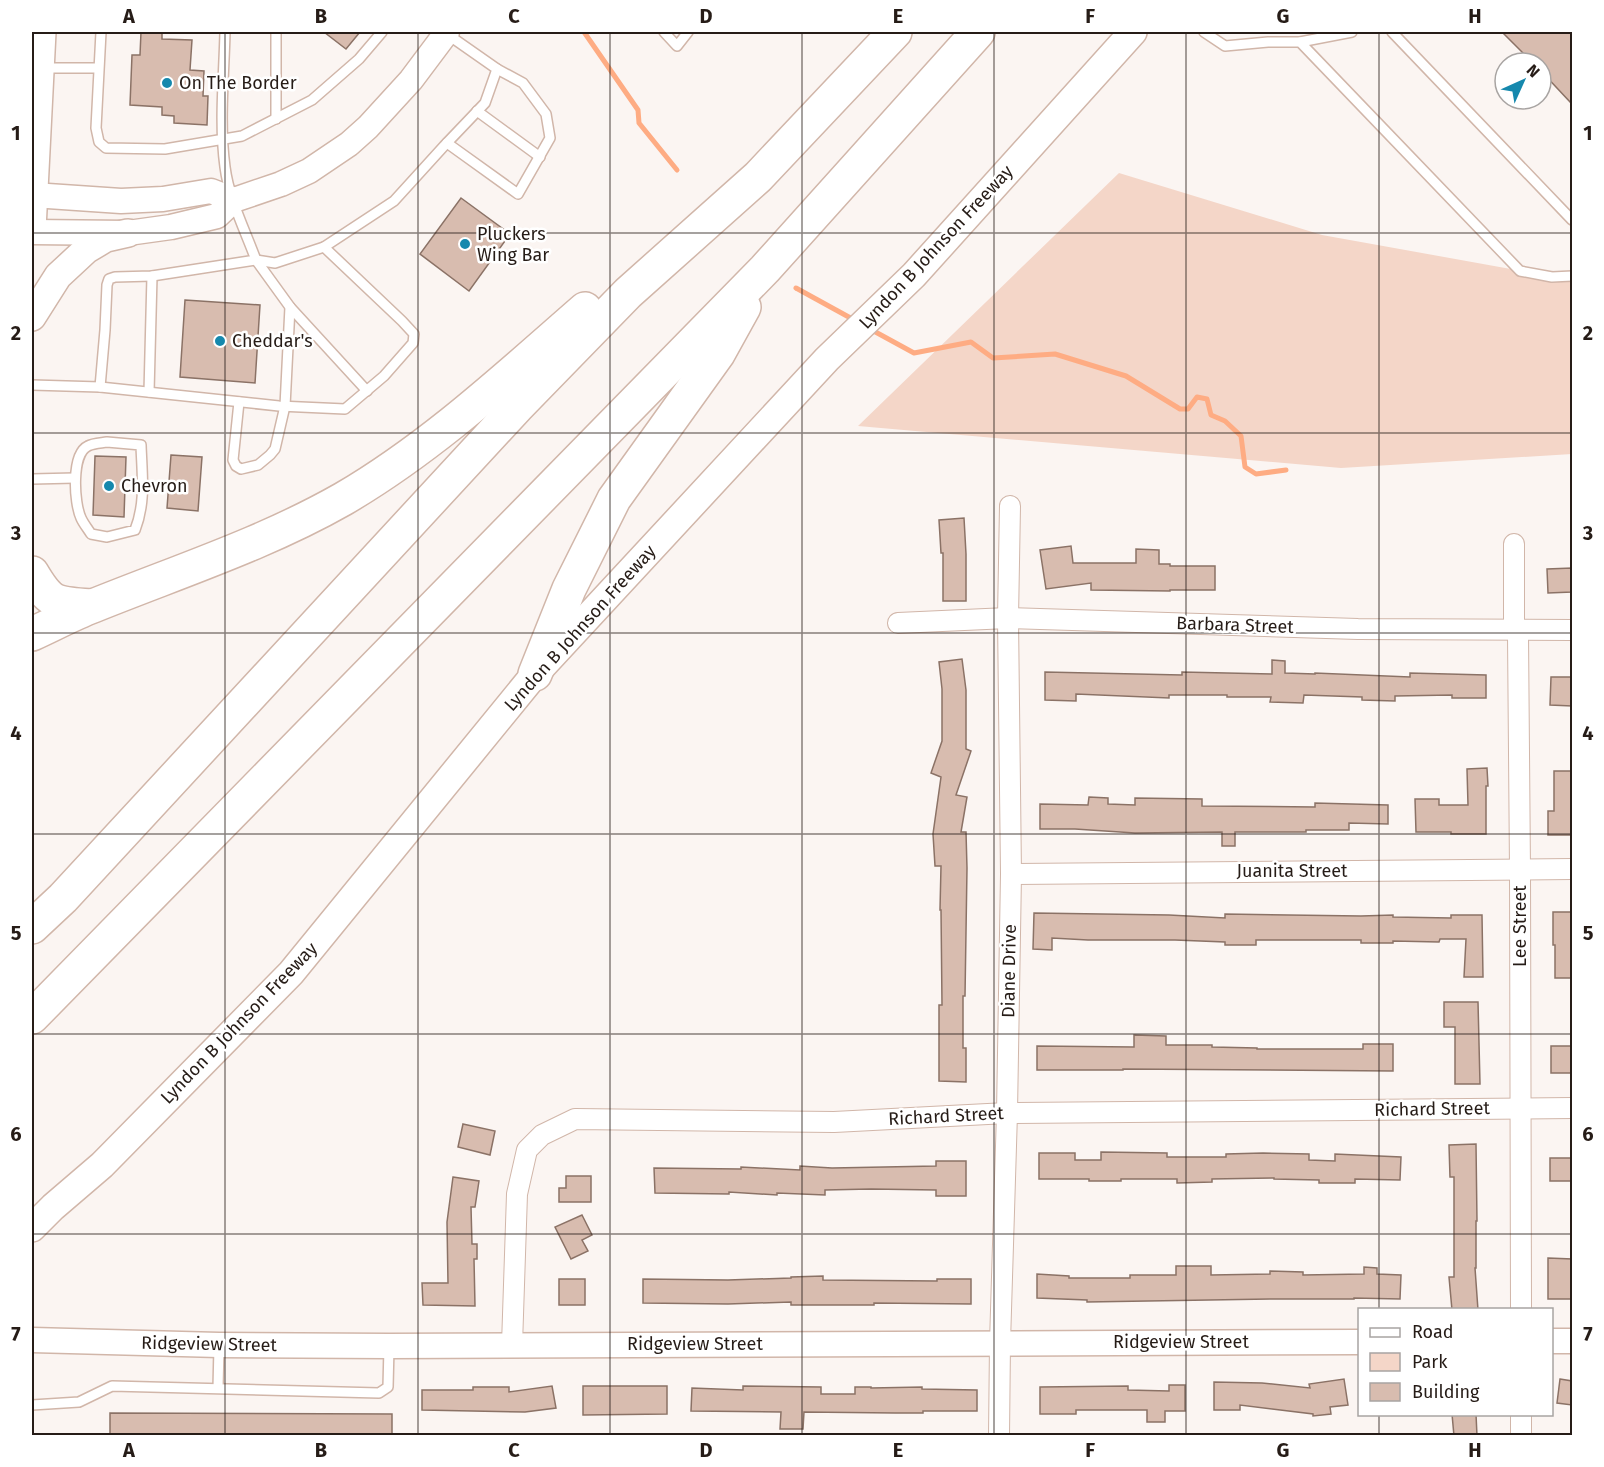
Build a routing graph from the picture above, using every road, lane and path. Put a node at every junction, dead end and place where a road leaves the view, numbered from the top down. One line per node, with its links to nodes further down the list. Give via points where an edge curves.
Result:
1 (42, 32): 18 (main road)
2 (101, 32): 19 (lane)
3 (225, 32): 23 (lane)
4 (276, 32): 22 (lane)
5 (382, 32): 22 (lane, via 359,59 312,100)
6 (445, 32): 20 (lane); 28 (street, via 411,80 349,144 309,171)
7 (664, 32): 8 (lane, via 676,46)
8 (688, 32)
9 (895, 32): 26 (highway)
10 (978, 32): 34 (highway)
11 (1133, 32): 56 (main road, Lyndon B Johnson Freeway, via 914,275 827,359)
12 (1204, 32): 16 (lane, via 1225,46)
13 (1270, 32): 16 (lane)
14 (1352, 32): 17 (lane)
15 (1392, 32): 29 (lane)
16 (1268, 42): 17 (lane)
17 (1300, 42): 36 (lane, via 1520,271)
18 (40, 68): 19 (lane); 27 (main road)
19 (98, 68): 23 (lane, via 96,128 99,142 106,148 165,149)
20 (497, 69): 21 (lane, via 485,103); 25 (lane, via 523,83 546,114 550,138)
21 (477, 111): 24 (lane); 25 (lane)
22 (276, 119): 23 (lane, via 242,136)
23 (223, 139): 28 (lane, via 225,168)
24 (447, 143): 25 (lane, via 518,195); 32 (lane, via 394,201)
25 (540, 157)
26 (758, 177): 50 (highway, via 621,278 459,418 398,464 277,533); 60 (highway, via 628,293 525,399)
27 (32, 195): 28 (street, via 121,201 211,191); 30 (main road)
28 (234, 200): 31 (street, via 218,216); 33 (lane)
29 (1572, 220)
30 (32, 231): 31 (street)
31 (128, 233): 38 (main road, via 106,238 86,250 58,276)
32 (324, 247): 33 (lane, via 275,263); 41 (lane, via 414,334 413,343)
33 (256, 260): 35 (lane); 37 (lane)
34 (765, 269): 56 (highway, via 718,354 614,499 569,589); 61 (highway)
35 (152, 276): 40 (lane, via 109,279); 42 (lane)
36 (1572, 276)
37 (290, 307): 41 (lane); 44 (lane)
38 (32, 316)
39 (32, 385): 40 (lane)
40 (100, 387): 42 (lane)
41 (367, 391): 44 (lane, via 345,409)
42 (148, 392): 43 (lane)
43 (239, 402): 44 (lane); 44 (lane, via 233,460 241,469 258,465 275,449)
44 (285, 406)
45 (75, 478): 45 (lane, via 80,453 87,446 106,442 141,445 142,505 135,530 107,537 92,534 81,518); 46 (lane)
46 (32, 479)
47 (1010, 506): 51 (street, Diane Drive)
48 (1514, 544): 53 (street, Lee Street)
49 (32, 573): 50 (highway, via 44,593 60,604)
50 (91, 606): 55 (highway)
51 (1008, 618): 52 (street, Barbara Street); 53 (street, Barbara Street, via 1358,629); 59 (street, Diane Drive)
52 (898, 622)
53 (1514, 629): 54 (street, Barbara Street); 58 (street, Lee Street, via 1518,635)
54 (1572, 630)
55 (32, 634)
56 (535, 674): 65 (main road, Lyndon B Johnson Freeway, via 291,973 102,1165)
57 (1572, 869): 58 (street, Juanita Street)
58 (1520, 870): 59 (street, Juanita Street); 62 (street, Lee Street)
59 (1011, 874): 64 (street, Diane Drive)
60 (32, 927)
61 (32, 1017)
62 (1521, 1108): 63 (street, Richard Street); 64 (street, Richard Street); 66 (street, Lee Street)
63 (1572, 1108)
64 (1007, 1113): 71 (street, Diane Drive); 73 (street, Richard Street, via 834,1122 575,1119 542,1135 527,1150 517,1194)
65 (32, 1228)
66 (1521, 1308)
67 (32, 1340): 72 (street, Ridgeview Street)
68 (1358, 1341): 71 (street, Ridgeview Street)
69 (1553, 1341): 70 (street)
70 (1572, 1341)
71 (1000, 1343): 73 (street, Ridgeview Street); 78 (street, Diane Drive)
72 (219, 1345): 74 (street, Ridgeview Street); 75 (lane)
73 (512, 1345): 74 (street, Ridgeview Street)
74 (389, 1346): 75 (lane, via 388,1387 379,1392)
75 (218, 1388): 76 (lane, via 112,1386 79,1402)
76 (32, 1405)
77 (1521, 1416): 79 (street)
78 (999, 1436)
79 (1521, 1436)

